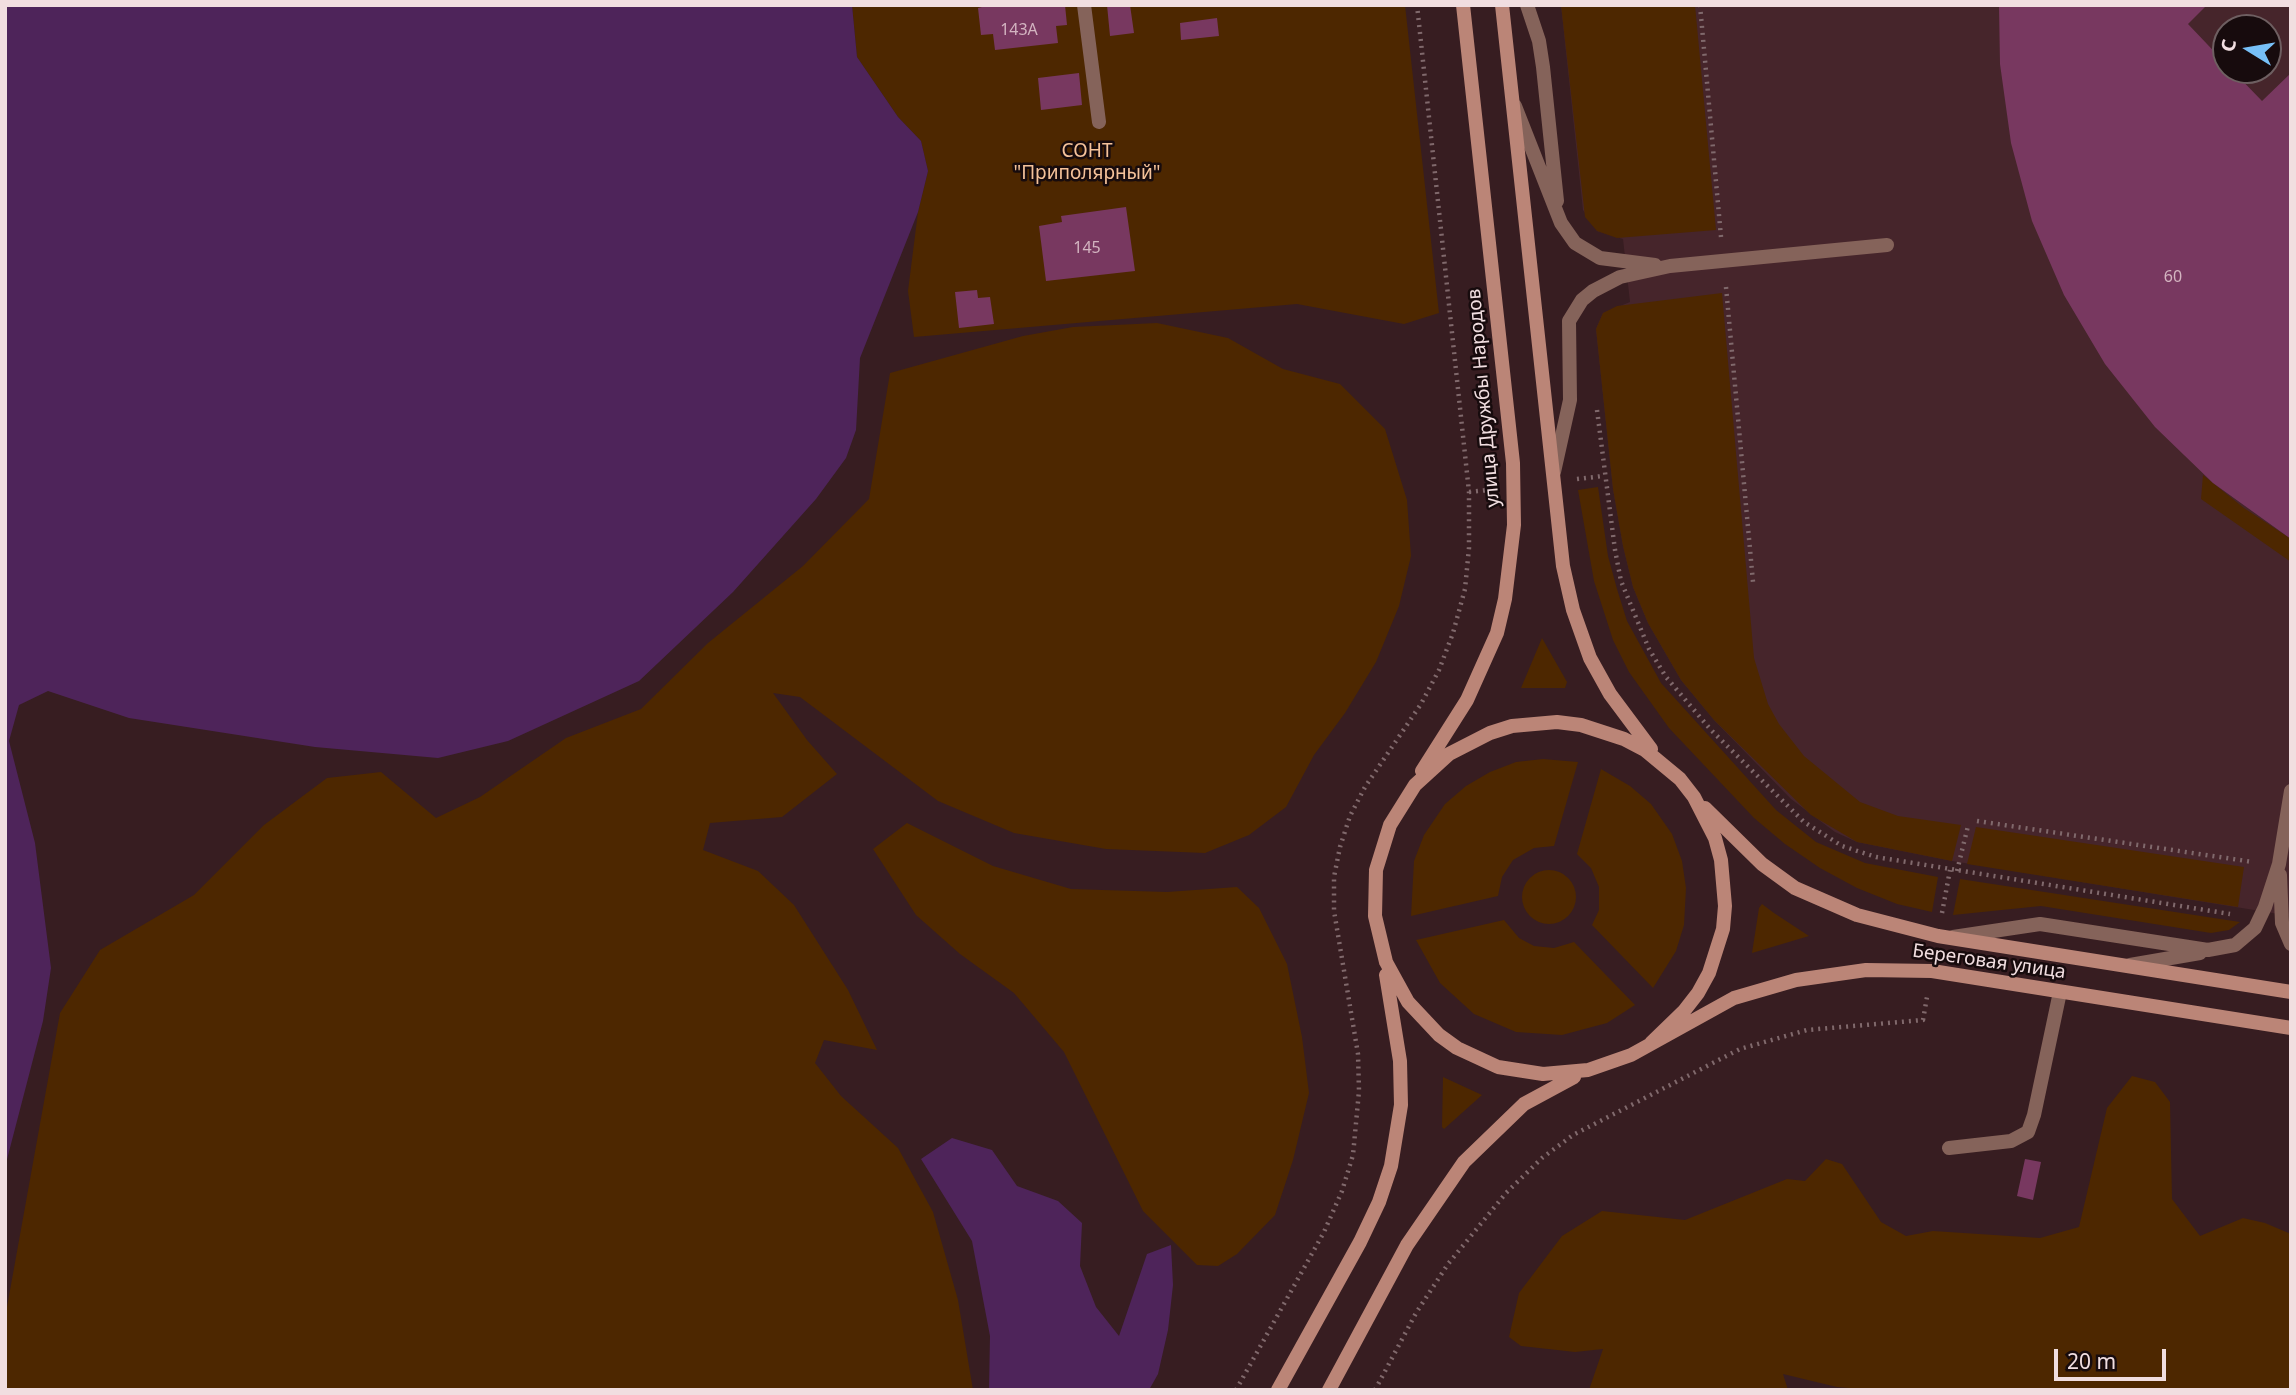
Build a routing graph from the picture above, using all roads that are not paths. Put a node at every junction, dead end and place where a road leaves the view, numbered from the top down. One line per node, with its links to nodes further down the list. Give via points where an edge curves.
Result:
1 (1084, 5): 6 (lane)
2 (1463, 5): 14 (main road, улица Дружбы Народов, via 1513,463 1514,525 1505,599 1484,666)
3 (1502, 5): 5 (main road)
4 (1527, 5): 7 (lane, via 1539,41)
5 (1513, 100): 7 (lane); 10 (main road)
6 (1099, 122)
7 (1561, 223): 9 (lane, via 1574,243 1600,258)
8 (1887, 245): 9 (lane)
9 (1670, 266): 10 (lane, via 1604,284 1574,309 1567,334 1570,400)
10 (1552, 482): 11 (main road, via 1563,566 1590,658 1634,729)
11 (1663, 763): 13 (main road); 14 (main road, via 1624,739 1592,727 1557,722 1512,726 1449,754)
12 (2291, 792): 15 (lane)
13 (1694, 797): 16 (main road, Береговая улица, via 1762,863 1795,888 1857,915); 24 (main road, via 1721,860 1723,929 1698,993)
14 (1401, 804): 17 (main road, via 1376,870)
15 (2279, 864): 18 (lane, via 2283,922); 19 (lane, via 2255,928 2235,945)
16 (1949, 938): 19 (lane, via 2040,924); 20 (main road, Береговая улица)
17 (1379, 939): 25 (main road, via 1408,1002 1438,1035 1457,1048 1521,1072); 27 (main road, via 1400,1061 1401,1105 1391,1166 1360,1242)
18 (2291, 944)
19 (2222, 949): 20 (lane)
20 (2125, 966): 22 (main road, Береговая улица)
21 (2060, 992): 23 (main road, Береговая улица); 24 (main road, Береговая улица, via 1925,971 1824,975 1734,998); 26 (lane, via 2028,1132 2011,1141)
22 (2291, 992)
23 (2291, 1028)
24 (1651, 1042): 25 (main road, via 1631,1055)
25 (1588, 1070): 28 (main road, via 1524,1104 1464,1162 1407,1245)
26 (1950, 1148)
27 (1278, 1390)
28 (1329, 1390)

